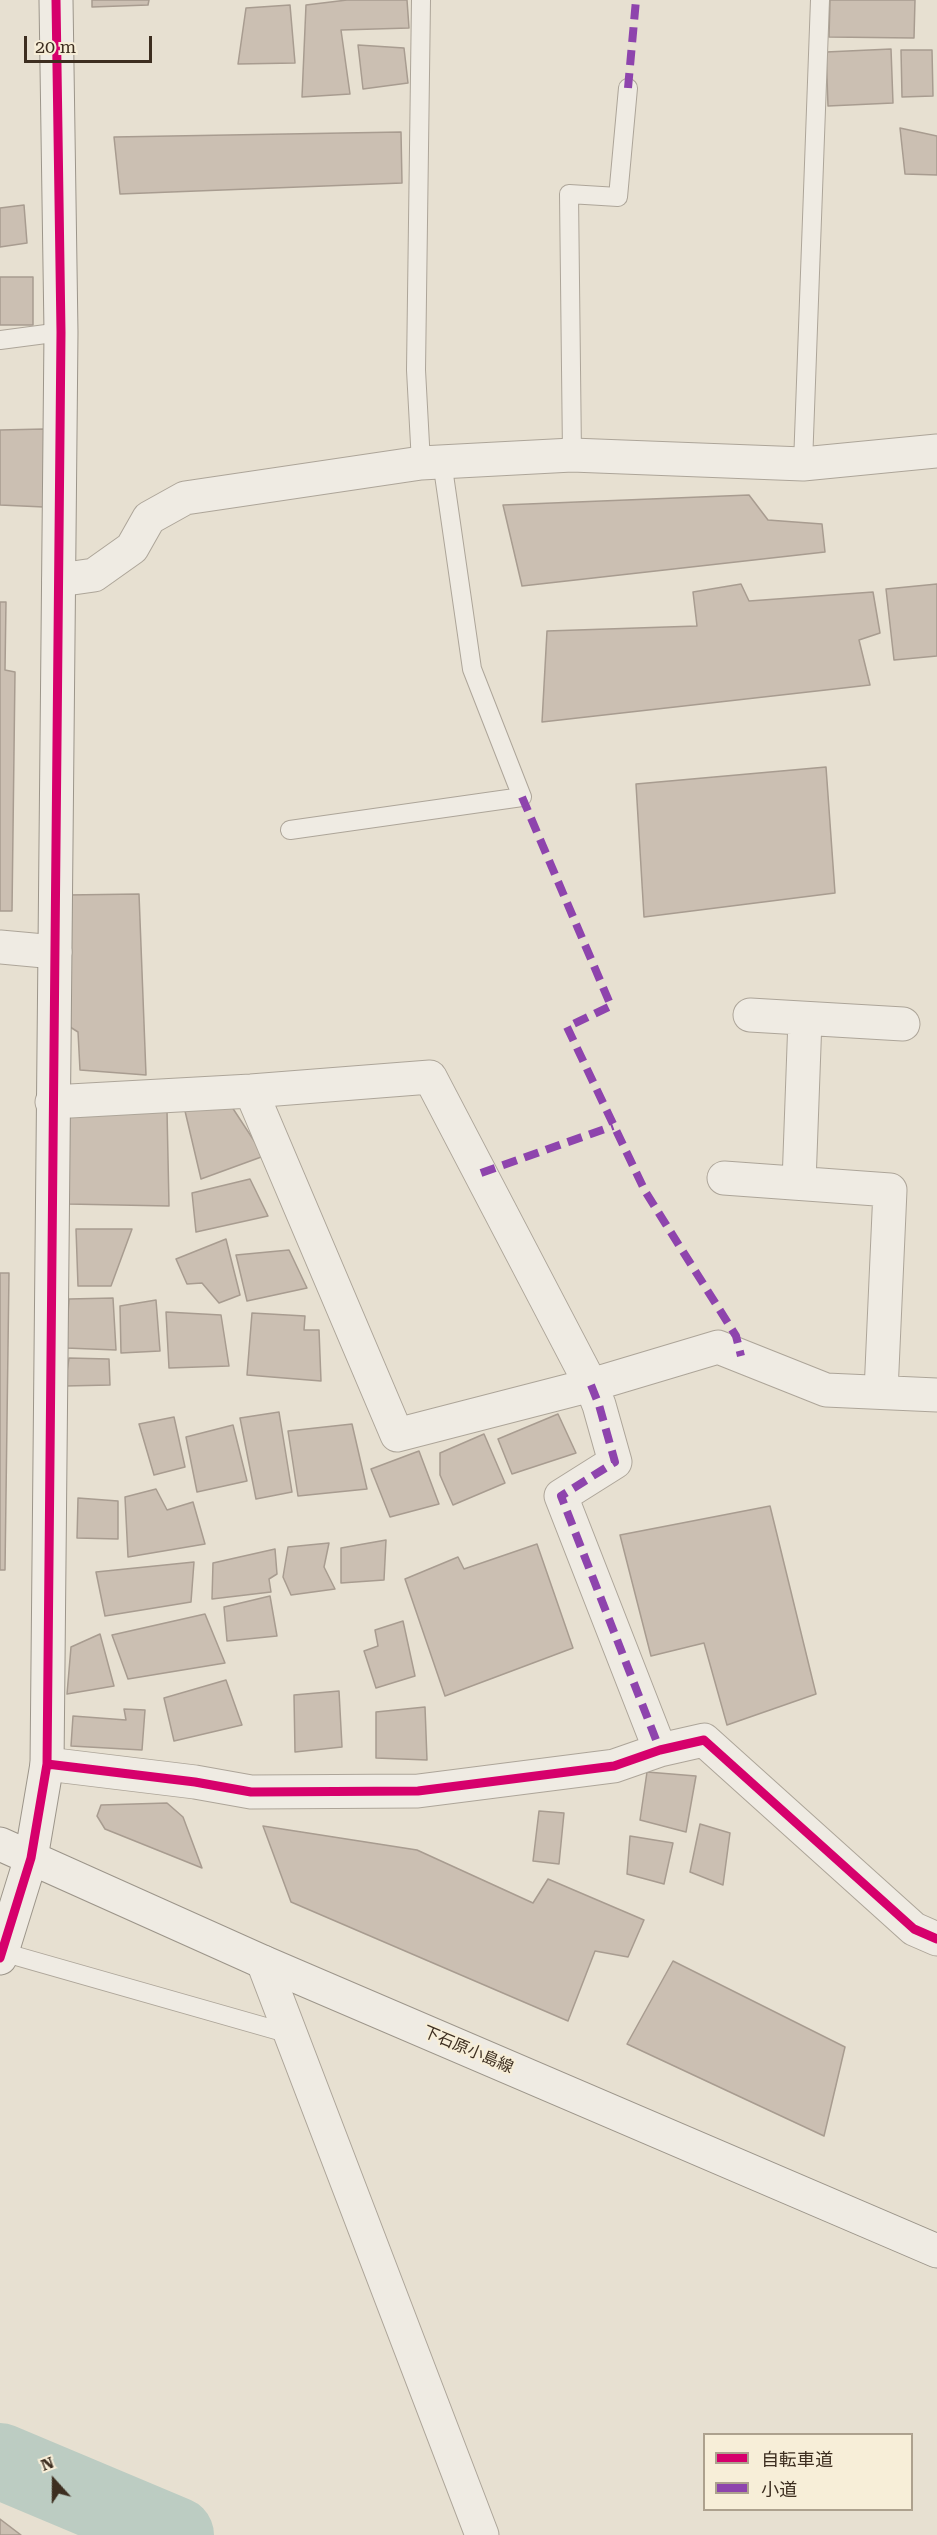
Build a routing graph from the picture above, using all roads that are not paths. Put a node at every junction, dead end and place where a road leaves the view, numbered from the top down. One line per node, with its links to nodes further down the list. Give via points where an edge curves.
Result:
1 (56, 0): 5 (street)
2 (421, 0): 9 (lane, via 416,370)
3 (820, 0): 10 (lane)
4 (628, 88): 8 (lane, via 618,196 569,194)
5 (61, 332): 6 (lane); 11 (street)
6 (0, 340)
7 (937, 451): 10 (street)
8 (572, 455): 9 (street); 10 (street)
9 (431, 462): 11 (street, via 185,498 149,518 132,548 94,575); 12 (lane, via 472,669 522,796)
10 (803, 464)
11 (59, 580): 14 (street)
12 (290, 830)
13 (0, 947): 14 (street)
14 (55, 952): 19 (street)
15 (750, 1016): 16 (street)
16 (805, 1019): 17 (street); 21 (street)
17 (903, 1023)
18 (251, 1091): 19 (street); 22 (street, via 430,1077); 22 (street, via 397,1435)
19 (52, 1102): 26 (street)
20 (724, 1178): 21 (street)
21 (799, 1183): 23 (street, via 890,1190)
22 (591, 1385): 23 (street, via 718,1347 826,1390); 25 (street, via 615,1461 561,1496)
23 (881, 1392): 24 (street)
24 (937, 1395)
25 (660, 1750): 26 (street, via 614,1766 418,1791 251,1792); 29 (street, via 704,1740 914,1929)
26 (47, 1764): 28 (street)
27 (0, 1844): 28 (street, 下石原小島線)
28 (31, 1858): 30 (street); 31 (street, 下石原小島線)
29 (937, 1939)
30 (1, 1955): 32 (lane)
31 (263, 1962): 32 (street); 33 (street, 下石原小島線)
32 (290, 2034): 34 (street)
33 (937, 2251)
34 (482, 2535)

